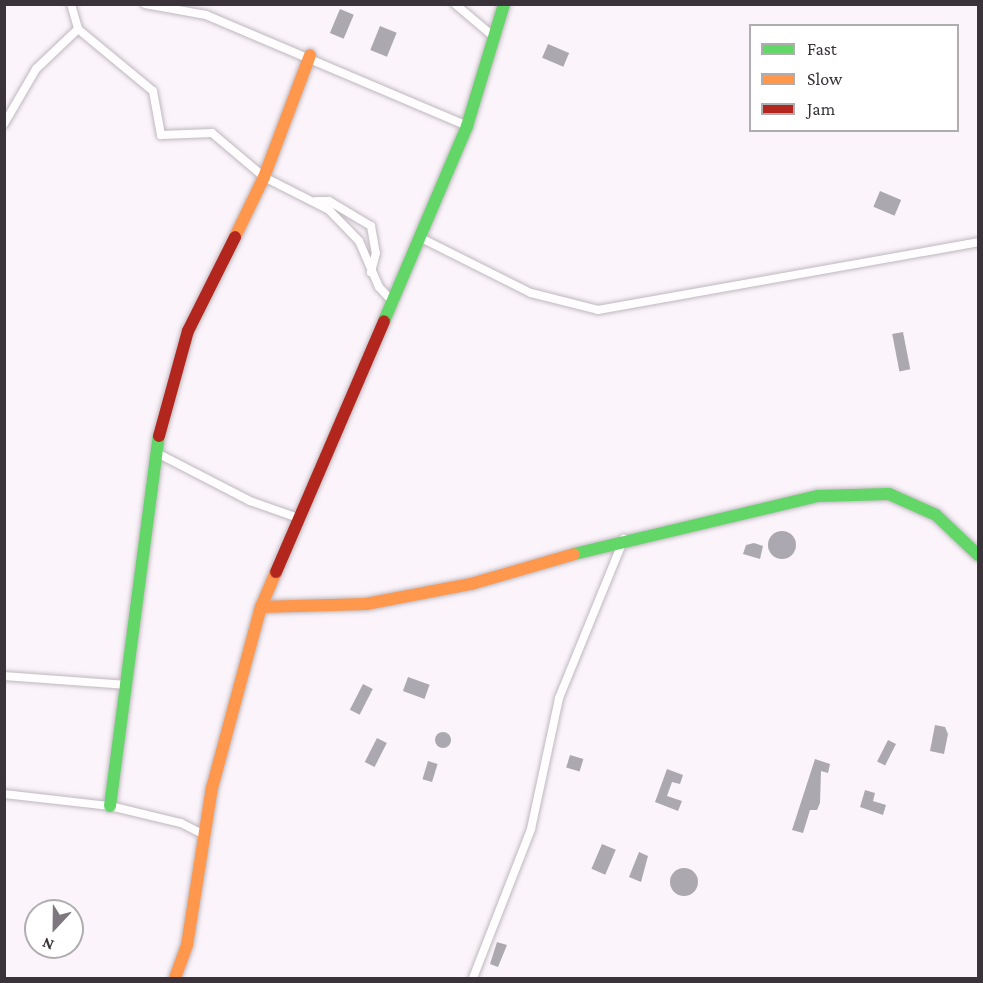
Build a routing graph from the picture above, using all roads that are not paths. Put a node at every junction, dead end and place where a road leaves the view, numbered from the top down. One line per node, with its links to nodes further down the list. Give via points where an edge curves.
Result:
1 (71, 4): 5 (street)
2 (145, 4): 7 (street, via 206,15)
3 (455, 4): 6 (street)
4 (504, 4): 6 (street)
5 (78, 29): 8 (street, via 36,69); 10 (street, via 153,92 161,135 212,133)
6 (494, 37): 9 (street)
7 (310, 55): 9 (street); 10 (street)
8 (4, 124)
9 (467, 126): 12 (street)
10 (264, 177): 11 (street); 16 (street, via 188,331)
11 (316, 201): 14 (street, via 359,241); 14 (street, via 329,201 371,226 376,253)
12 (419, 237): 13 (street, via 531,293 597,310); 15 (street)
13 (978, 242)
14 (371, 272): 15 (street)
15 (392, 300): 17 (street)
16 (157, 453): 17 (street, via 250,501); 22 (street)
17 (302, 519): 20 (street)
18 (624, 539): 19 (street, via 818,496 889,494 936,515); 20 (street, via 471,584 366,604); 27 (street, via 558,698 531,829)
19 (978, 555)
20 (261, 606): 25 (street, via 212,788)
21 (4, 676): 22 (street)
22 (127, 684): 24 (street)
23 (4, 794): 24 (street)
24 (110, 806): 25 (street, via 181,824)
25 (206, 836): 26 (street, via 187,945)
26 (175, 978)
27 (473, 978)

